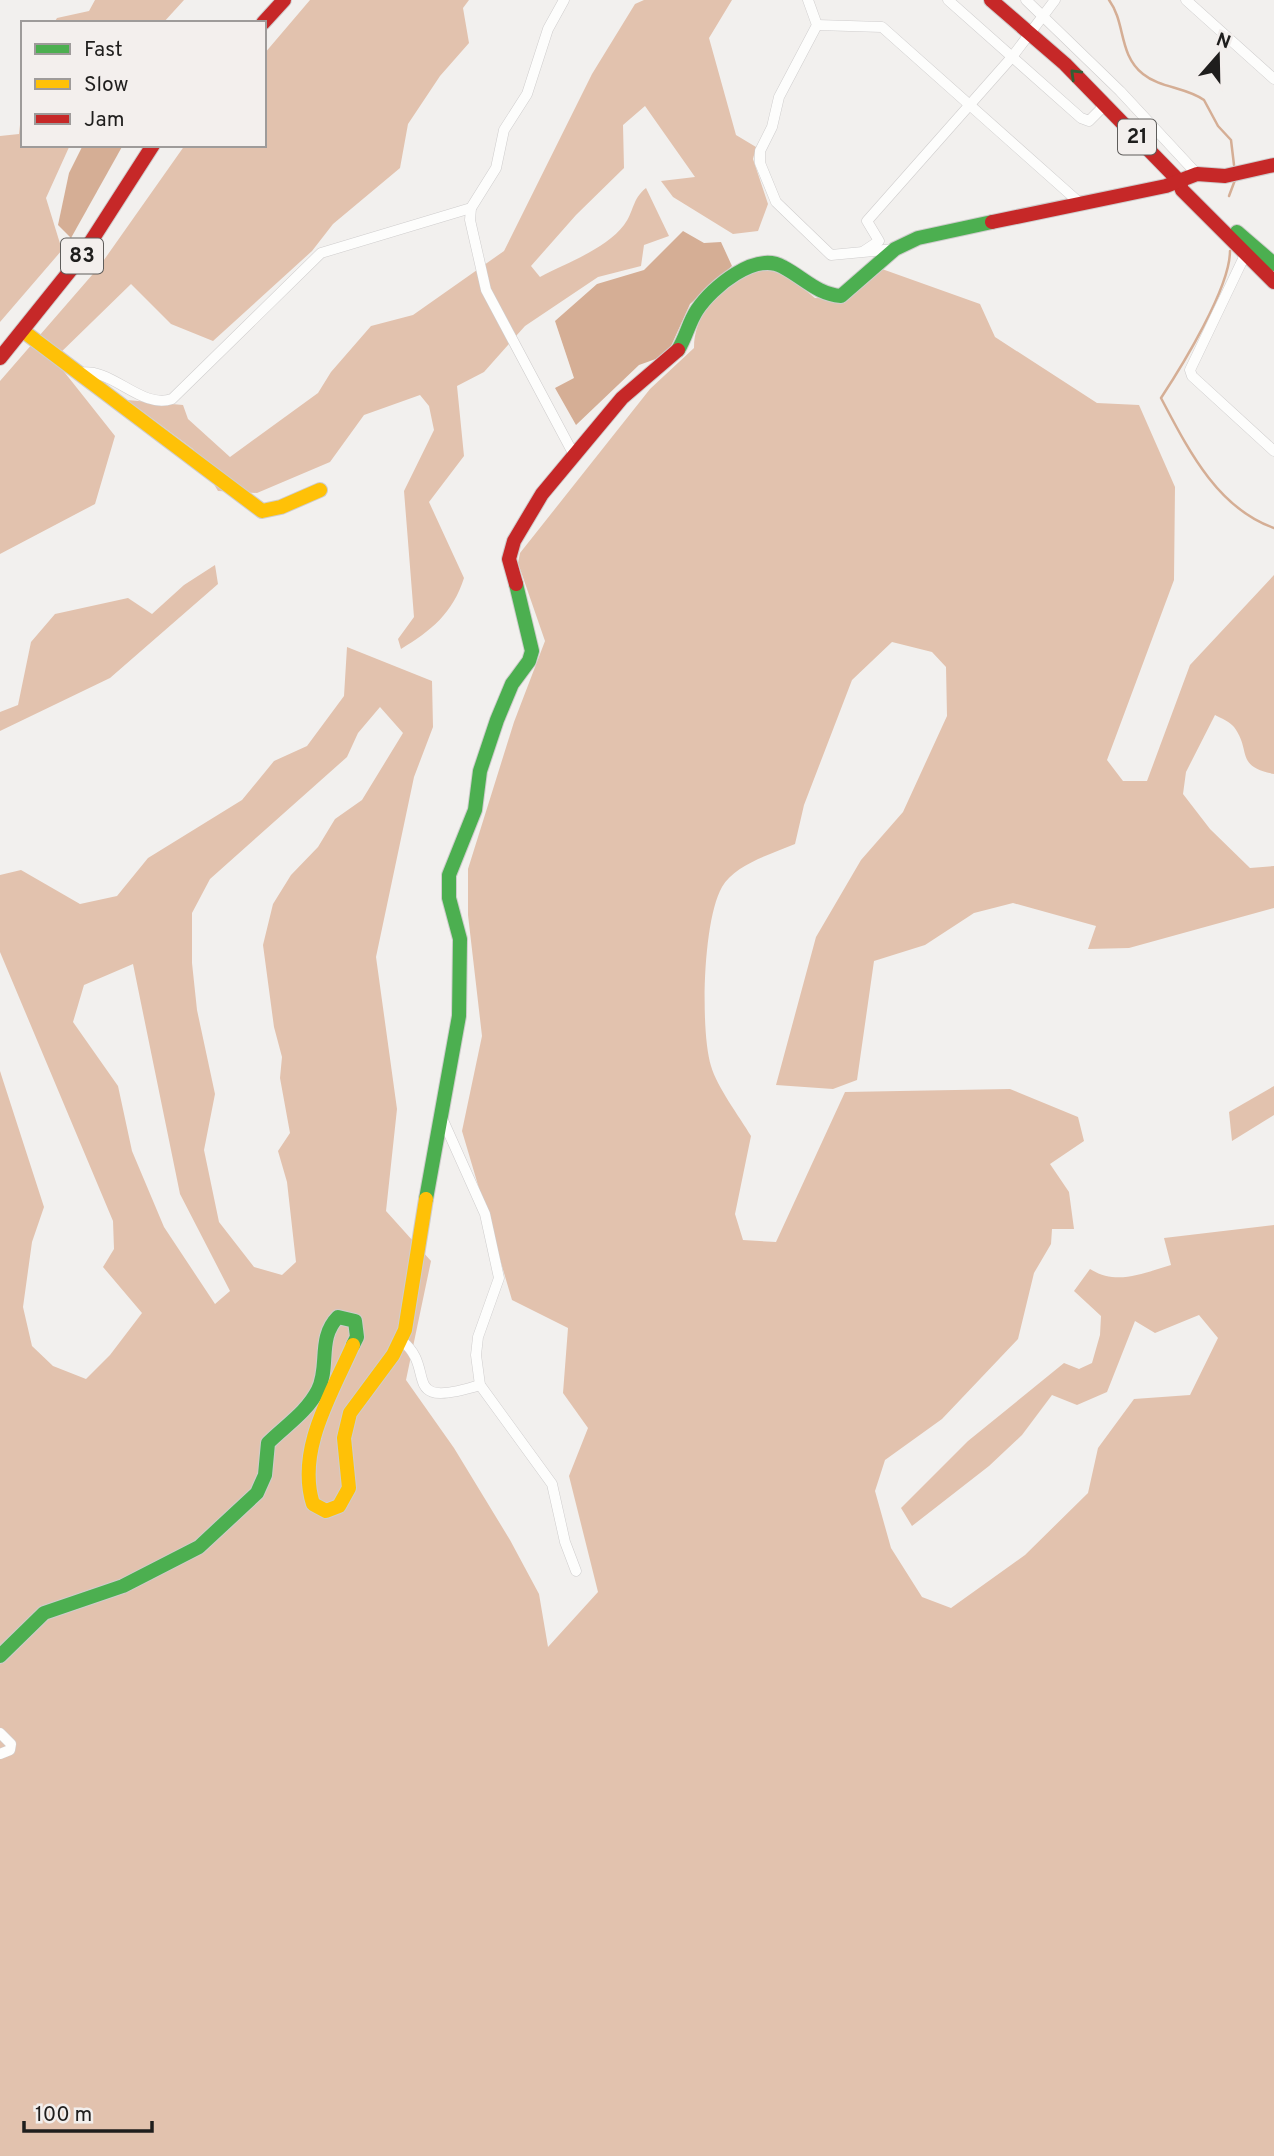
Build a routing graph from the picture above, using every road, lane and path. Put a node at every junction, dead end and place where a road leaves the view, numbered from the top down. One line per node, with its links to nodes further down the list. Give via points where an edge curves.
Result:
1 (284, 0): 10 (main road)
2 (564, 0): 22 (street, via 548,29 527,94 504,130 491,180)
3 (808, 0): 11 (street)
4 (948, 0): 13 (street)
5 (991, 0): 12 (main road, 21)
6 (1026, 0): 9 (street)
7 (1055, 0): 9 (street)
8 (1186, 0): 14 (street)
9 (1045, 15): 12 (street); 19 (street)
10 (265, 21)
11 (817, 26): 16 (street, via 882,27); 24 (street, via 779,97 760,163 776,202 831,255)
12 (1033, 32): 13 (street); 15 (main road, 21, one-way to 12)
13 (1012, 57): 15 (street, via 1081,118 1089,121); 16 (street)
14 (1274, 79)
15 (1106, 104): 20 (main road, 21)
16 (970, 105): 21 (street); 24 (street, via 867,221 879,240)
17 (152, 147): 28 (main road, 83, via 81,257)
18 (1274, 165): 19 (main road, via 1225,176)
19 (1197, 174): 20 (main road)
20 (1179, 181): 21 (main road); 25 (main road, 21, via 1182,190); 26 (main road, 21)
21 (1081, 204): 23 (main road, via 936,233)
22 (471, 208): 30 (street, via 321,253 172,399 155,400 91,370); 32 (street, via 486,290)
23 (895, 249): 24 (street); 32 (main road, via 841,296 819,293 770,261 735,276 701,304 679,348 629,391)
24 (863, 251)
25 (1245, 255): 27 (main road, 21); 31 (street, via 1190,370)
26 (1274, 264)
27 (1274, 282)
28 (23, 331): 29 (main road, 83); 30 (main road)
29 (0, 358)
30 (79, 373): 33 (main road, via 262,511)
31 (1274, 451)
32 (574, 455): 34 (main road, via 523,522 509,550 532,651 497,720 480,771 475,810 449,875 449,898 460,939 460,980 457,1032)
33 (320, 490)
34 (442, 1117): 35 (main road); 36 (street, via 485,1214 499,1278 478,1337)
35 (402, 1341): 36 (street, via 414,1353 419,1379 429,1390 449,1395); 38 (main road, via 346,1423 343,1440 351,1485 340,1507 318,1509 309,1491 314,1432 357,1337 355,1321 345,1317 338,1317 327,1329 323,1374 307,1409 268,1443 265,1475 253,1498 193,1552 124,1586 44,1614)
36 (480, 1385): 37 (street, via 552,1484)
37 (576, 1571)
38 (0, 1656)
39 (0, 1733): 40 (street, via 10,1750)
40 (0, 1754)

